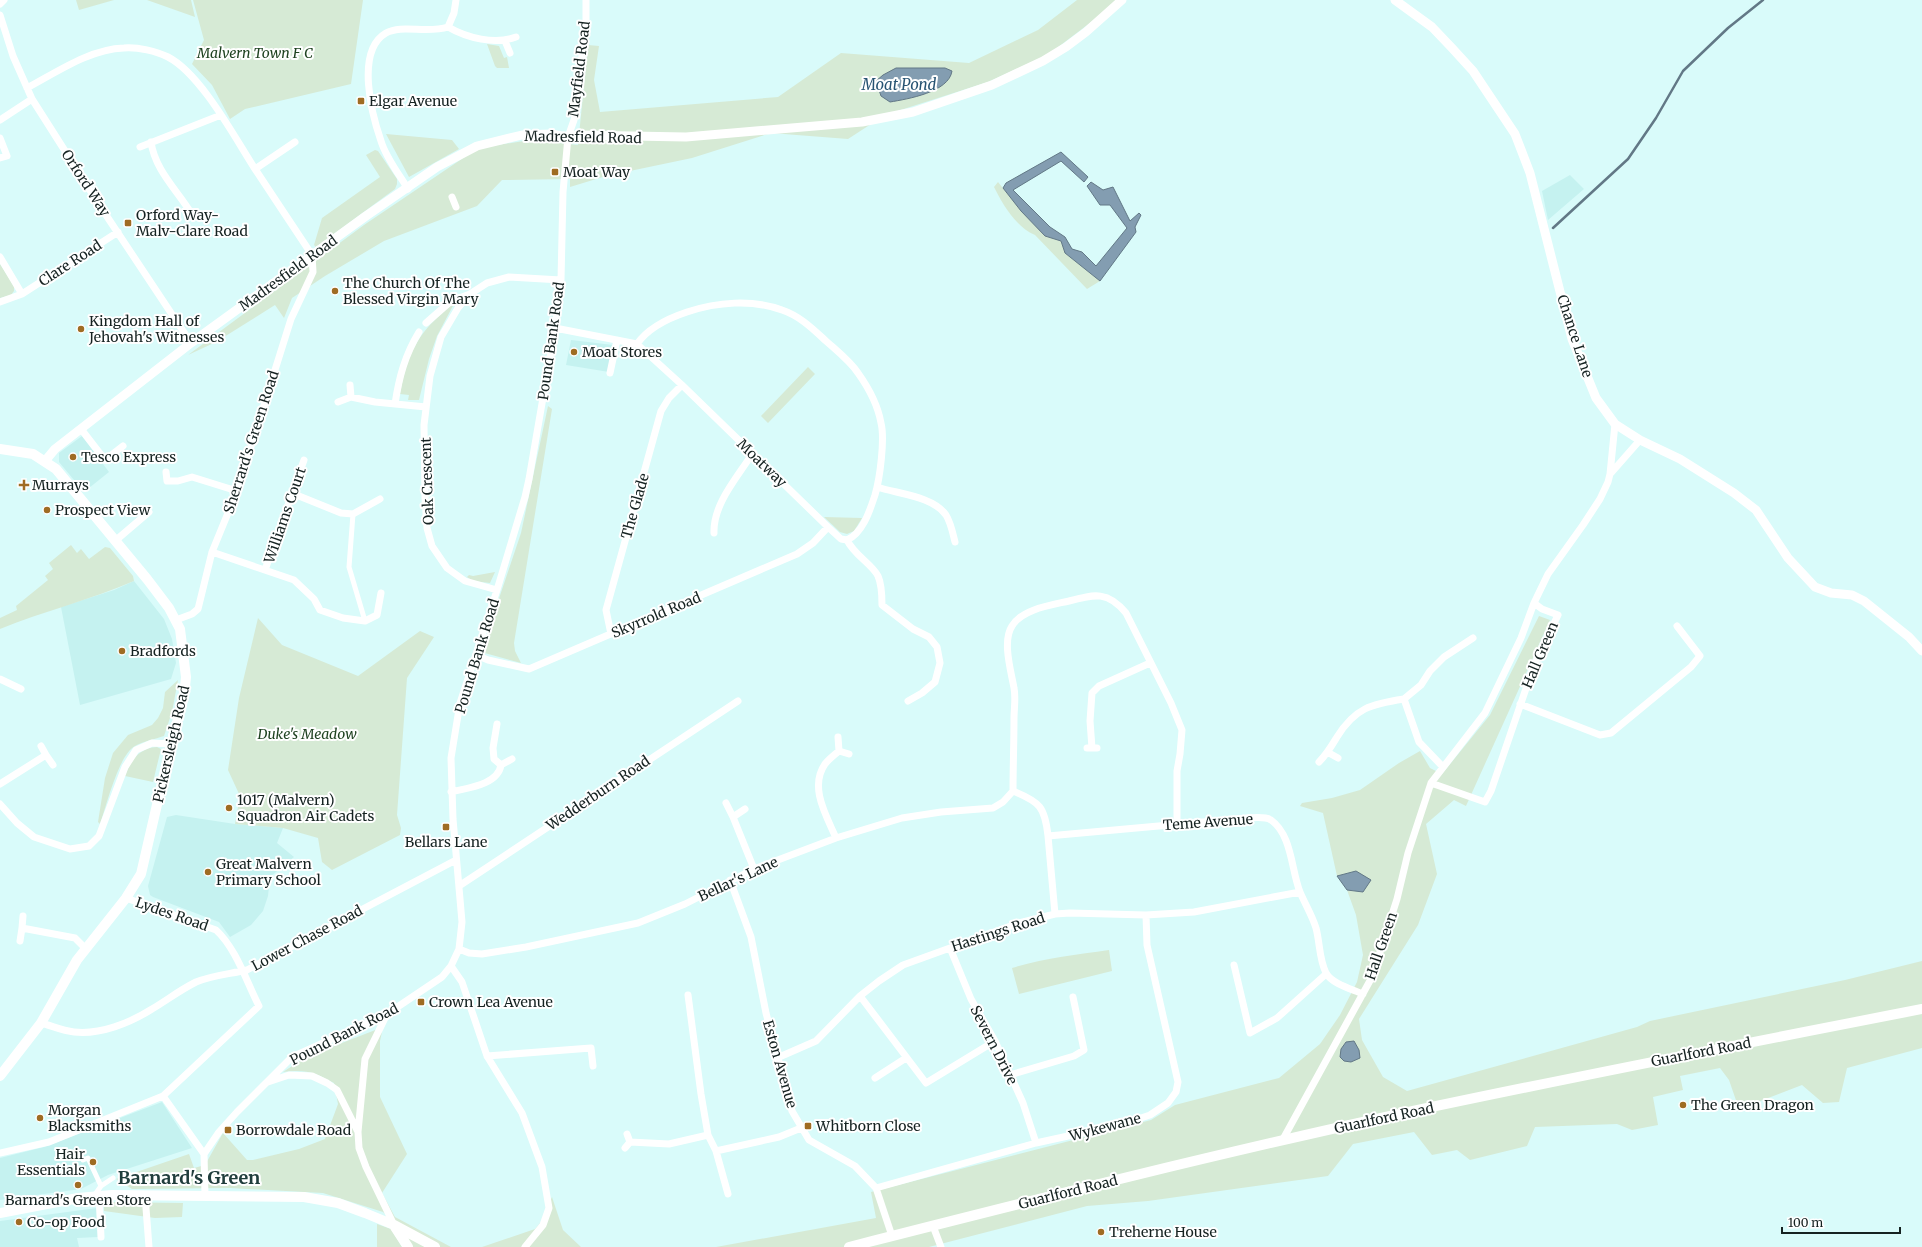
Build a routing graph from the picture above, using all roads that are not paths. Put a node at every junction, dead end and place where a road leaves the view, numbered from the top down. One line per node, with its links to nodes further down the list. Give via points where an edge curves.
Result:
1 (4, 0): 6 (street)
2 (456, 0): 8 (street)
3 (586, 0): 16 (street, Mayfield Road, via 576,106)
4 (1122, 0): 16 (street, Madresfield Road, via 1081,36 1043,61 992,85 913,112 862,122 686,137)
5 (1394, 0): 47 (street, Chance Lane, via 1432,27 1457,54 1491,97 1515,134 1530,173 1575,346 1596,398)
6 (0, 4)
7 (0, 15): 12 (street, Orford Way, via 13,56)
8 (448, 27): 10 (street, via 467,36); 23 (street, via 419,31 398,28 385,34 375,44 370,57 371,113 381,142)
9 (516, 37): 10 (street)
10 (505, 41): 11 (street)
11 (510, 54)
12 (27, 88): 13 (street, Orford Way); 14 (street, via 103,51 140,49 169,58 180,66 200,86)
13 (32, 99): 15 (street); 27 (street, Orford Way)
14 (221, 115): 18 (street); 22 (street)
15 (0, 120)
16 (568, 137): 23 (street, Madresfield Road, via 551,134 522,135 477,146 437,167); 30 (street, Pound Bank Road)
17 (0, 138): 21 (street, via 7,156)
18 (151, 142): 20 (street); 26 (street, via 159,169)
19 (295, 142): 22 (street)
20 (140, 147)
21 (0, 158)
22 (255, 169): 28 (street)
23 (408, 189): 28 (street, Madresfield Road)
24 (452, 197): 25 (street)
25 (456, 207)
26 (191, 213)
27 (118, 232): 31 (street, Clare Road); 38 (street, Orford Way)
28 (312, 255): 38 (street, Madresfield Road); 58 (street, Sherrard's Green Road, via 313,272 291,319)
29 (0, 257): 31 (street)
30 (560, 280): 32 (street, Oak Crescent, via 509,277 487,283); 35 (street, Pound Bank Road)
31 (22, 294): 33 (street, Clare Road)
32 (470, 294): 34 (street, Oak Crescent, via 451,301); 46 (street, Oak Crescent, via 458,308 441,337 430,376)
33 (0, 302)
34 (426, 323)
35 (555, 328): 37 (street); 70 (street, Pound Bank Road, via 525,497)
36 (419, 332): 45 (street, via 405,358)
37 (617, 340): 39 (street); 40 (street)
38 (191, 343): 48 (street, Madresfield Road)
39 (637, 344): 42 (street, Moatway); 57 (street, via 661,323 677,315 722,304 756,303 783,310 804,321 853,367 870,392 881,423 881,459)
40 (610, 373)
41 (350, 385): 43 (street)
42 (682, 385): 52 (street, Moatway); 76 (street, The Glade, via 661,411 606,610)
43 (351, 397): 44 (street); 45 (street)
44 (338, 402)
45 (395, 404): 46 (street)
46 (426, 407): 70 (street, Oak Crescent, via 425,498 432,546 447,568 465,581)
47 (1615, 424): 49 (street, Chance Lane); 56 (street, Hall Green)
48 (81, 429): 50 (street, via 105,460); 54 (street, Madresfield Road, via 55,449)
49 (1640, 440): 56 (street, Hall Green); 78 (street, Chance Lane, via 1680,459 1734,493 1756,510 1788,558 1814,586 1821,590 1852,595 1864,601 1909,637)
50 (123, 446)
51 (0, 449): 54 (main road, Pickersleigh Road, via 33,454)
52 (752, 454): 63 (street, Moatway); 64 (street, via 718,507 713,521)
53 (304, 460): 59 (street, Williams Court)
54 (45, 461): 66 (main road, Pickersleigh Road, via 64,478)
55 (166, 472): 58 (street, via 167,481 192,477)
56 (1610, 474): 72 (street, Hall Green, via 1600,499 1548,574)
57 (877, 487): 65 (street, via 870,510 858,532); 67 (street, via 924,499 935,505 946,515)
58 (237, 491): 68 (street, Sherrard's Green Road)
59 (294, 494): 62 (street, via 341,513); 69 (street, Williams Court)
60 (380, 499): 62 (street)
61 (149, 512): 66 (street)
62 (353, 514): 74 (street, via 349,567)
63 (828, 527): 65 (street, Moatway); 76 (street, Skyrrold Road, via 813,543 797,554)
64 (714, 533)
65 (847, 540): 85 (street, Moatway, via 858,556 878,576 882,590 882,605 913,629 929,637 937,647 940,663 935,682)
66 (115, 541): 73 (main road, Pickersleigh Road, via 156,590)
67 (955, 542)
68 (212, 552): 69 (street); 73 (street, Sherrard's Green Road, via 198,608 192,614)
69 (265, 570): 74 (street, via 294,580 314,599 320,610 343,618)
70 (497, 590): 79 (street, Pound Bank Road)
71 (381, 593): 74 (street, via 377,614)
72 (1534, 603): 86 (street, Hall Green, via 1558,615 1534,666); 101 (street, Hall Green, via 1522,638 1485,713)
73 (176, 620): 89 (main road, Pickersleigh Road, via 182,639 186,677 184,696)
74 (365, 621)
75 (1677, 626): 86 (street, via 1700,656 1691,668 1611,733 1600,735)
76 (611, 634): 79 (street, Skyrrold Road, via 529,670)
77 (1472, 638): 83 (street, via 1444,657 1421,685)
78 (1922, 651)
79 (476, 655): 105 (street, Pound Bank Road, via 460,703 452,758)
80 (1150, 663): 91 (street, via 1099,686 1092,694); 104 (street, via 1126,612 1117,602 1104,596 1093,595 1065,602 1018,619 1012,625 1007,642 1015,690); 110 (street, via 1182,730 1177,771)
81 (0, 679): 82 (street)
82 (21, 689)
83 (1404, 699): 93 (street, via 1376,703 1355,714 1345,724); 101 (street, via 1420,742)
84 (738, 701): 116 (street, Wedderburn Road)
85 (908, 701)
86 (1520, 704): 102 (street, Hall Green, via 1485,802)
87 (497, 724): 100 (street, via 494,759)
88 (838, 738): 92 (street)
89 (171, 744): 107 (street, via 152,743 136,750 125,767 99,836 89,846 70,849 34,837); 118 (main road, Pickersleigh Road, via 141,874)
90 (40, 746): 95 (street)
91 (1092, 748)
92 (839, 751): 94 (street); 112 (street, via 825,764 819,778 819,798)
93 (1329, 753): 96 (street); 98 (street)
94 (849, 754)
95 (46, 755): 99 (street); 103 (street)
96 (1338, 758)
97 (512, 759): 100 (street)
98 (1319, 762)
99 (53, 765)
100 (501, 765): 105 (street, via 495,777 490,780)
101 (1443, 767): 102 (street, Hall Green)
102 (1431, 783): 131 (street, Hall Green, via 1408,853 1378,962)
103 (0, 784)
104 (1013, 791): 111 (street, via 1043,809); 112 (street, Bellar's Lane, via 993,808 902,818)
105 (451, 792): 113 (street, Pound Bank Road)
106 (726, 803): 109 (street)
107 (0, 804)
108 (744, 809): 109 (street)
109 (733, 817): 114 (street)
110 (1177, 824): 111 (street, Teme Avenue); 117 (street, Teme Avenue, via 1269,818 1280,828 1287,841)
111 (1048, 836): 119 (street)
112 (836, 838): 114 (street, Bellar's Lane)
113 (456, 860): 116 (street, Pound Bank Road); 129 (street, Lower Chase Road)
114 (754, 869): 115 (street, Bellar's Lane)
115 (730, 880): 126 (street, Bellar's Lane, via 685,904 638,923 482,954); 140 (street, Eston Avenue, via 751,937)
116 (459, 886): 126 (street, Pound Bank Road, via 462,922)
117 (1300, 892): 120 (street, Hastings Road, via 1194,912); 130 (street, Teme Avenue, via 1316,929)
118 (126, 898): 125 (main road, Pickersleigh Road); 129 (street, Lydes Road, via 216,930)
119 (1055, 914): 120 (street, Hastings Road); 124 (street, Hastings Road, via 1019,922)
120 (1146, 915): 153 (street, Wykewane, via 1147,945 1178,1082 1176,1092 1168,1103 1150,1115 1123,1124)
121 (23, 916): 122 (street)
122 (22, 928): 123 (street); 125 (street, via 75,938)
123 (20, 941)
124 (950, 948): 133 (street, Hastings Road, via 903,965); 138 (street, Severn Drive, via 971,998)
125 (86, 949): 137 (main road, Pickersleigh Road)
126 (458, 949): 128 (street, Pound Bank Road)
127 (1234, 965): 130 (street, via 1250,1033 1277,1018)
128 (451, 966): 136 (street, Pound Bank Road, via 442,977); 139 (street, via 462,982)
129 (243, 971): 137 (street, Lower Chase Road, via 198,982 134,1019 112,1028 74,1032); 147 (street, Lydes Road, via 259,1006)
130 (1326, 974): 131 (street, via 1340,984)
131 (1363, 994): 152 (street, Hall Green)
132 (688, 995): 151 (street, via 700,1094)
133 (860, 996): 140 (street, Hastings Road, via 816,1041); 141 (street)
134 (1073, 997): 143 (street, via 1084,1050 1074,1056)
135 (1922, 1009): 152 (main road, Guarlford Road, via 1615,1069)
136 (387, 1014): 146 (street, Pound Bank Road, via 292,1057); 149 (street, via 365,1059)
137 (41, 1023): 144 (main road, Pickersleigh Road)
138 (995, 1041): 141 (street, via 926,1083); 143 (street, Severn Drive)
139 (487, 1056): 142 (street, via 591,1048); 174 (street, via 522,1113 546,1183 549,1208 543,1225)
140 (777, 1058): 148 (street, Eston Avenue, via 792,1111)
141 (906, 1058): 145 (street)
142 (593, 1066)
143 (1010, 1075): 153 (street, Severn Drive, via 1023,1103)
144 (0, 1076)
145 (875, 1078)
146 (265, 1084): 149 (street, via 289,1075 312,1076 327,1083 337,1090); 156 (street, Pound Bank Road, via 219,1132)
147 (163, 1096): 155 (street, via 49,1142); 156 (street)
148 (801, 1128): 154 (street, via 779,1137); 159 (street, Eston Avenue, via 809,1140 855,1166)
149 (358, 1132): 167 (street, via 359,1148 366,1167)
150 (627, 1134): 151 (street, via 628,1145 669,1144)
151 (708, 1135): 154 (street)
152 (1282, 1141): 168 (main road, Guarlford Road, via 1138,1174)
153 (1036, 1143): 159 (street, Wykewane)
154 (716, 1151): 161 (street)
155 (0, 1153)
156 (204, 1154): 163 (street)
157 (83, 1160): 160 (street, via 88,1158)
158 (114, 1178): 160 (street)
159 (876, 1188): 169 (street, Eston Avenue)
160 (98, 1192): 162 (main road); 165 (main road); 170 (street)
161 (728, 1194)
162 (145, 1195): 163 (main road); 171 (street)
163 (205, 1195): 167 (main road, via 304,1197 338,1203)
164 (0, 1208): 165 (main road)
165 (25, 1208): 166 (main road)
166 (0, 1213)
167 (394, 1226): 172 (main road); 173 (main road)
168 (933, 1226): 169 (main road, Guarlford Road); 176 (street)
169 (892, 1236): 175 (main road, Guarlford Road)
170 (101, 1237)
171 (149, 1247)
172 (408, 1247)
173 (435, 1247)
174 (525, 1247)
175 (850, 1247)
176 (941, 1247)

